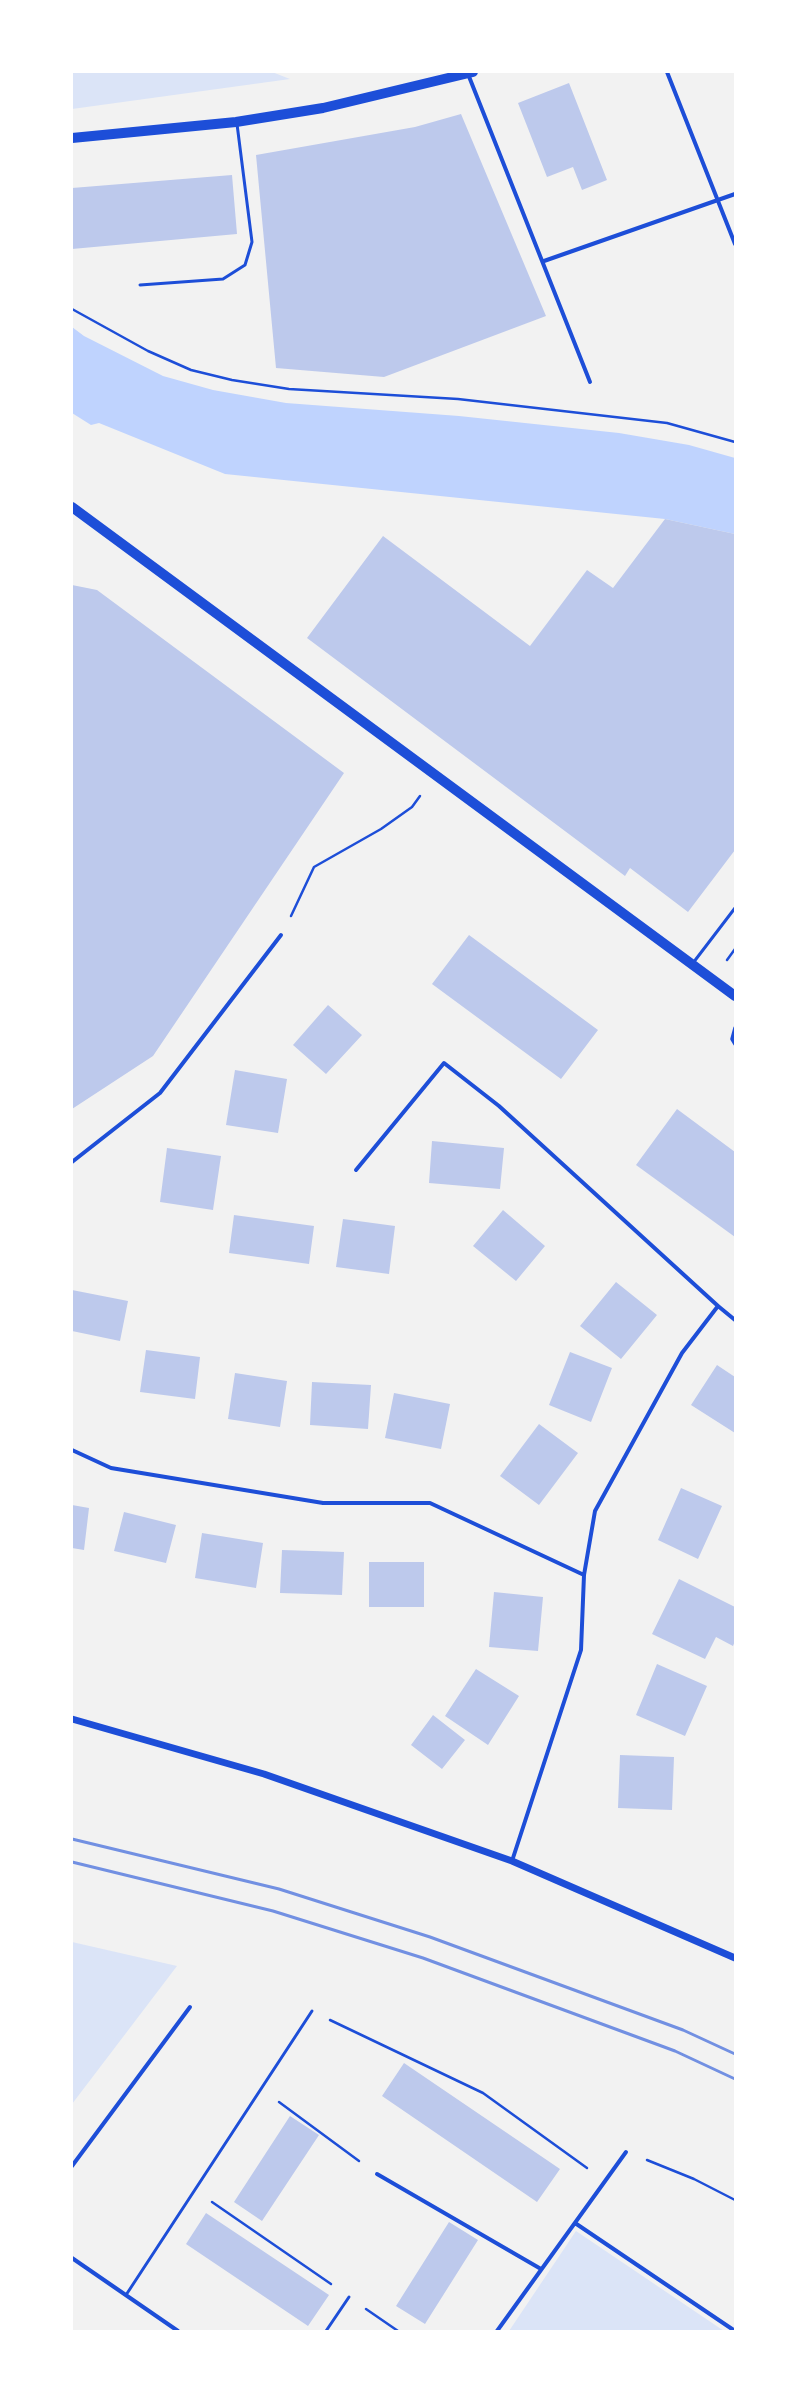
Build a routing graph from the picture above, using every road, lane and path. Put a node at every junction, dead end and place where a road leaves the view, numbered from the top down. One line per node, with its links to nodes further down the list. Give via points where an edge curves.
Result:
1 (667, 72): 6 (street)
2 (470, 73): 3 (main road, via 323,108); 8 (street)
3 (236, 122): 4 (main road); 9 (lane, via 252,242 245,265 223,279)
4 (72, 138)
5 (735, 194): 6 (street)
6 (717, 200): 7 (street); 8 (street)
7 (735, 244)
8 (544, 261): 11 (street)
9 (140, 285)
10 (72, 309): 12 (path, via 148,351 191,370 232,380 289,389 458,399 667,423)
11 (590, 382)
12 (735, 442)
13 (72, 506): 17 (main road)
14 (412, 807): 16 (path, via 355,846 314,867)
15 (735, 908): 17 (lane)
16 (281, 934): 21 (street, via 160,1092)
17 (692, 965): 18 (main road)
18 (735, 996)
19 (735, 1028): 20 (street, via 732,1039)
20 (735, 1044)
21 (72, 1162)
22 (356, 1170): 23 (street, via 444,1063 499,1106)
23 (718, 1306): 24 (street); 26 (street, via 682,1353 595,1511)
24 (735, 1320)
25 (72, 1450): 26 (street, via 111,1468 323,1503 430,1503)
26 (584, 1575): 28 (street, via 581,1650)
27 (72, 1719): 28 (street, via 264,1774)
28 (512, 1861): 29 (street)
29 (735, 1958)
30 (190, 2007): 34 (street)
31 (312, 2011): 32 (lane); 36 (path, via 483,2093)
32 (261, 2089): 35 (path); 37 (lane)
33 (626, 2152): 36 (street); 38 (path, via 694,2179)
34 (72, 2166)
35 (377, 2174): 41 (street)
36 (605, 2181): 39 (street)
37 (195, 2190): 42 (lane); 43 (path)
38 (735, 2200)
39 (575, 2223): 41 (street); 48 (street)
40 (72, 2258): 42 (street)
41 (541, 2270): 47 (street)
42 (126, 2295): 44 (street)
43 (349, 2297): 45 (lane); 46 (path)
44 (178, 2331)
45 (326, 2331)
46 (398, 2331)
47 (497, 2331)
48 (734, 2331)

